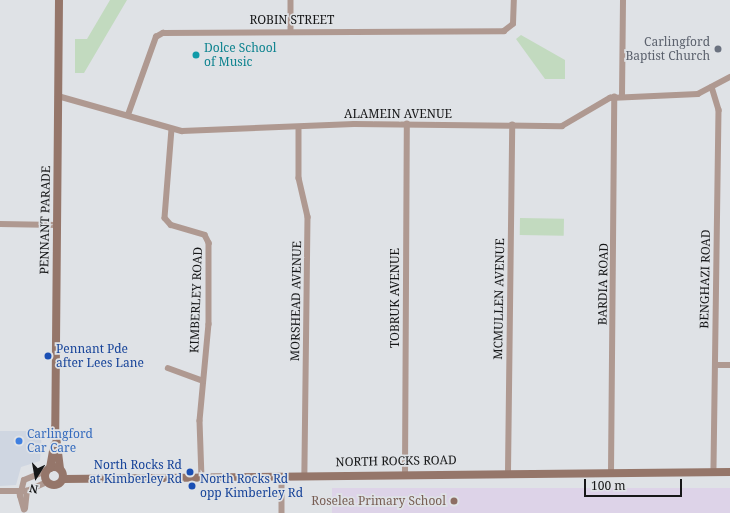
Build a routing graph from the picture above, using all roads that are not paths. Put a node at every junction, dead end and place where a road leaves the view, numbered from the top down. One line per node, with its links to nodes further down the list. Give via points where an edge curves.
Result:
1 (59, 0): 8 (street, PENNANT PARADE)
2 (291, 0): 5 (street)
3 (514, 0): 5 (street, ROBIN STREET, via 511,27 504,31)
4 (623, 0): 9 (street)
5 (291, 30): 11 (street, ROBIN STREET, via 163,33 156,37)
6 (730, 77): 7 (street, ALAMEIN AVENUE)
7 (712, 87): 9 (street, ALAMEIN AVENUE, via 695,95); 18 (street, BENGHAZI ROAD, via 719,110)
8 (58, 96): 11 (street, ALAMEIN AVENUE); 17 (street, PENNANT PARADE)
9 (622, 96): 10 (street, ALAMEIN AVENUE)
10 (614, 97): 13 (street, ALAMEIN AVENUE, via 565,126); 27 (street, BARDIA ROAD)
11 (128, 115): 15 (street, ALAMEIN AVENUE)
12 (407, 124): 13 (street, ALAMEIN AVENUE); 14 (street, ALAMEIN AVENUE); 29 (street, TOBRUK AVENUE)
13 (512, 126): 26 (street, MCMULLEN AVENUE)
14 (298, 128): 15 (street, ALAMEIN AVENUE); 30 (street, MORSHEAD AVENUE, via 299,178 308,218)
15 (172, 129): 21 (street, KIMBERLEY ROAD, via 165,218 171,225 205,235 209,241 209,321)
16 (0, 224): 17 (street)
17 (57, 225): 22 (street, PENNANT PARADE)
18 (715, 365): 19 (street); 25 (street, BENGHAZI ROAD)
19 (730, 365)
20 (168, 368): 21 (street)
21 (203, 381): 32 (street, KIMBERLEY ROAD, via 200,421)
22 (56, 440): 23 (street, PENNANT PARADE); 24 (street, PENNANT PARADE)
23 (60, 469): 24 (street); 33 (street, PENNANT PARADE)
24 (48, 470): 34 (street, PENNANT PARADE); 36 (street, via 24,480)
25 (714, 471): 27 (street, NORTH ROCKS ROAD); 28 (street, NORTH ROCKS ROAD)
26 (508, 472): 27 (street, NORTH ROCKS ROAD); 29 (street, NORTH ROCKS ROAD)
27 (611, 472)
28 (730, 472)
29 (405, 473): 30 (street, NORTH ROCKS ROAD)
30 (305, 475): 31 (street, NORTH ROCKS ROAD)
31 (282, 476): 32 (street, NORTH ROCKS ROAD); 39 (street)
32 (202, 478): 33 (street, NORTH ROCKS ROAD)
33 (63, 479): 34 (street, NORTH ROCKS ROAD, via 54,485)
34 (47, 482): 37 (street)
35 (0, 491): 36 (street)
36 (20, 491): 37 (street); 38 (street)
37 (27, 491): 38 (street)
38 (24, 512)
39 (282, 513)

